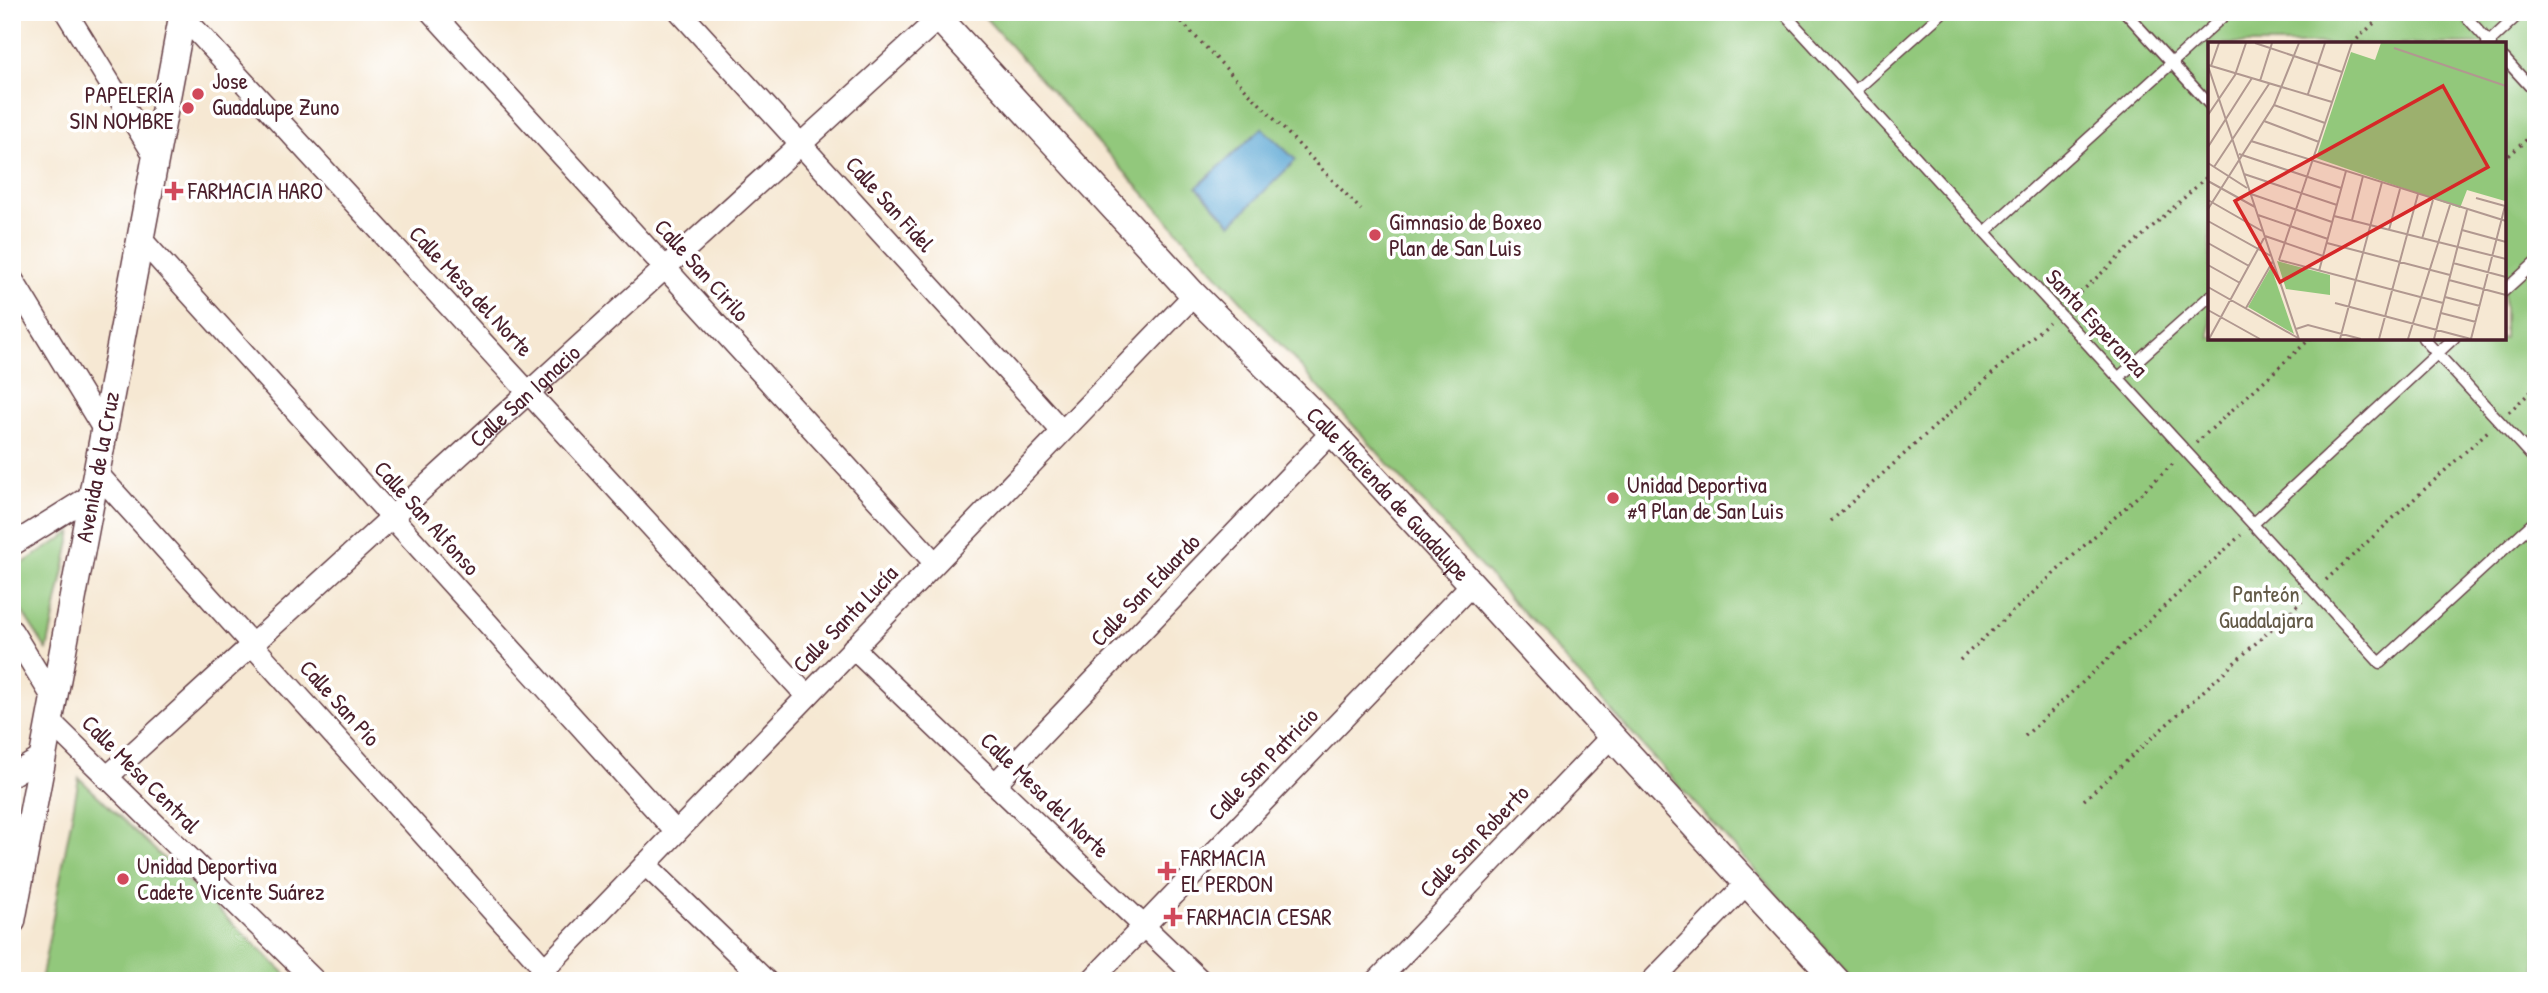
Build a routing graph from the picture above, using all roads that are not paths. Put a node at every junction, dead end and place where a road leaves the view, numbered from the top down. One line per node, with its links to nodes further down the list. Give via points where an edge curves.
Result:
1 (66, 12): 20 (street)
2 (431, 12): 24 (street, Calle San Cirilo)
3 (680, 12): 19 (street, Calle San Fidel)
4 (1783, 12): 16 (lane, Santa Esperanza)
5 (1943, 12): 16 (lane)
6 (2125, 12): 15 (lane)
7 (2228, 12): 15 (lane)
8 (2462, 12): 12 (lane)
9 (2521, 12): 13 (lane)
10 (183, 14): 20 (street, Avenida de la Cruz); 33 (street, Calle Mesa del Norte)
11 (939, 14): 19 (street, Calle San Ignacio); 27 (street, Calle Hacienda de Guadalupe)
12 (2488, 42)
13 (2490, 42)
14 (2506, 60): 17 (lane)
15 (2172, 64): 18 (lane); 21 (lane)
16 (1855, 91): 21 (lane, Santa Esperanza)
17 (2536, 93)
18 (2208, 103)
19 (800, 144): 24 (street, Calle San Ignacio); 35 (street, Calle San Fidel)
20 (156, 158): 22 (street, Avenida de la Cruz)
21 (1985, 232): 32 (lane, Santa Esperanza)
22 (140, 239): 34 (street, Avenida de la Cruz); 39 (street, Calle San Alfonso)
23 (2536, 262): 26 (lane)
24 (665, 268): 33 (street, Calle San Ignacio); 43 (street, Calle San Cirilo)
25 (12, 279): 34 (street)
26 (2506, 289)
27 (1194, 295): 35 (street, Calle Santa Lucía); 36 (street, Calle Hacienda de Guadalupe)
28 (2208, 298): 32 (lane)
29 (2425, 340): 31 (lane)
30 (2452, 340): 31 (lane)
31 (2437, 353): 37 (lane); 41 (lane)
32 (2118, 377): 41 (lane, Santa Esperanza)
33 (528, 392): 39 (street, Calle San Ignacio); 48 (street, Calle Mesa del Norte)
34 (104, 430): 38 (street, Avenida de la Cruz)
35 (1062, 431): 43 (street, Calle Santa Lucía)
36 (1332, 432): 44 (street, Calle Hacienda de Guadalupe); 54 (street, Calle San Eduardo)
37 (2536, 461)
38 (94, 483): 42 (street); 46 (street, Calle San Pío); 49 (street, Avenida de la Cruz)
39 (391, 518): 46 (street, Calle San Ignacio); 55 (street, Calle San Alfonso)
40 (2536, 520): 41 (lane, Santa Esperanza, via 2380,663)
41 (2253, 524)
42 (12, 545)
43 (935, 563): 47 (street, Calle Santa Lucía)
44 (1472, 584): 50 (street, Calle Hacienda de Guadalupe); 59 (street, Calle San Patricio)
45 (12, 631): 49 (street, Calle Mesa Central)
46 (252, 645): 53 (street, Calle San Ignacio); 60 (street, Calle San Pío)
47 (853, 648): 48 (street, Calle Santa Lucía); 54 (street, Calle Mesa del Norte)
48 (807, 696): 55 (street, Calle Santa Lucía)
49 (52, 709): 51 (street, Avenida de la Cruz); 53 (street, Calle Mesa Central)
50 (1610, 738): 57 (street, Calle Hacienda de Guadalupe); 65 (street, Calle San Roberto)
51 (42, 757): 52 (street); 58 (street, Avenida de la Cruz)
52 (12, 775)
53 (106, 778): 61 (street, Calle Mesa Central)
54 (995, 784): 59 (street, Calle Mesa del Norte)
55 (676, 832): 56 (street, Calle Santa Lucía)
56 (645, 864): 60 (street, Calle Santa Lucía); 62 (street)
57 (1747, 883): 66 (street); 67 (street, Calle Hacienda de Guadalupe)
58 (12, 921)
59 (1144, 926): 63 (street, Calle San Patricio); 64 (street, Calle Mesa del Norte)
60 (539, 975)
61 (314, 981)
62 (766, 981)
63 (1091, 981)
64 (1201, 981)
65 (1377, 981)
66 (1652, 981)
67 (1837, 981)

